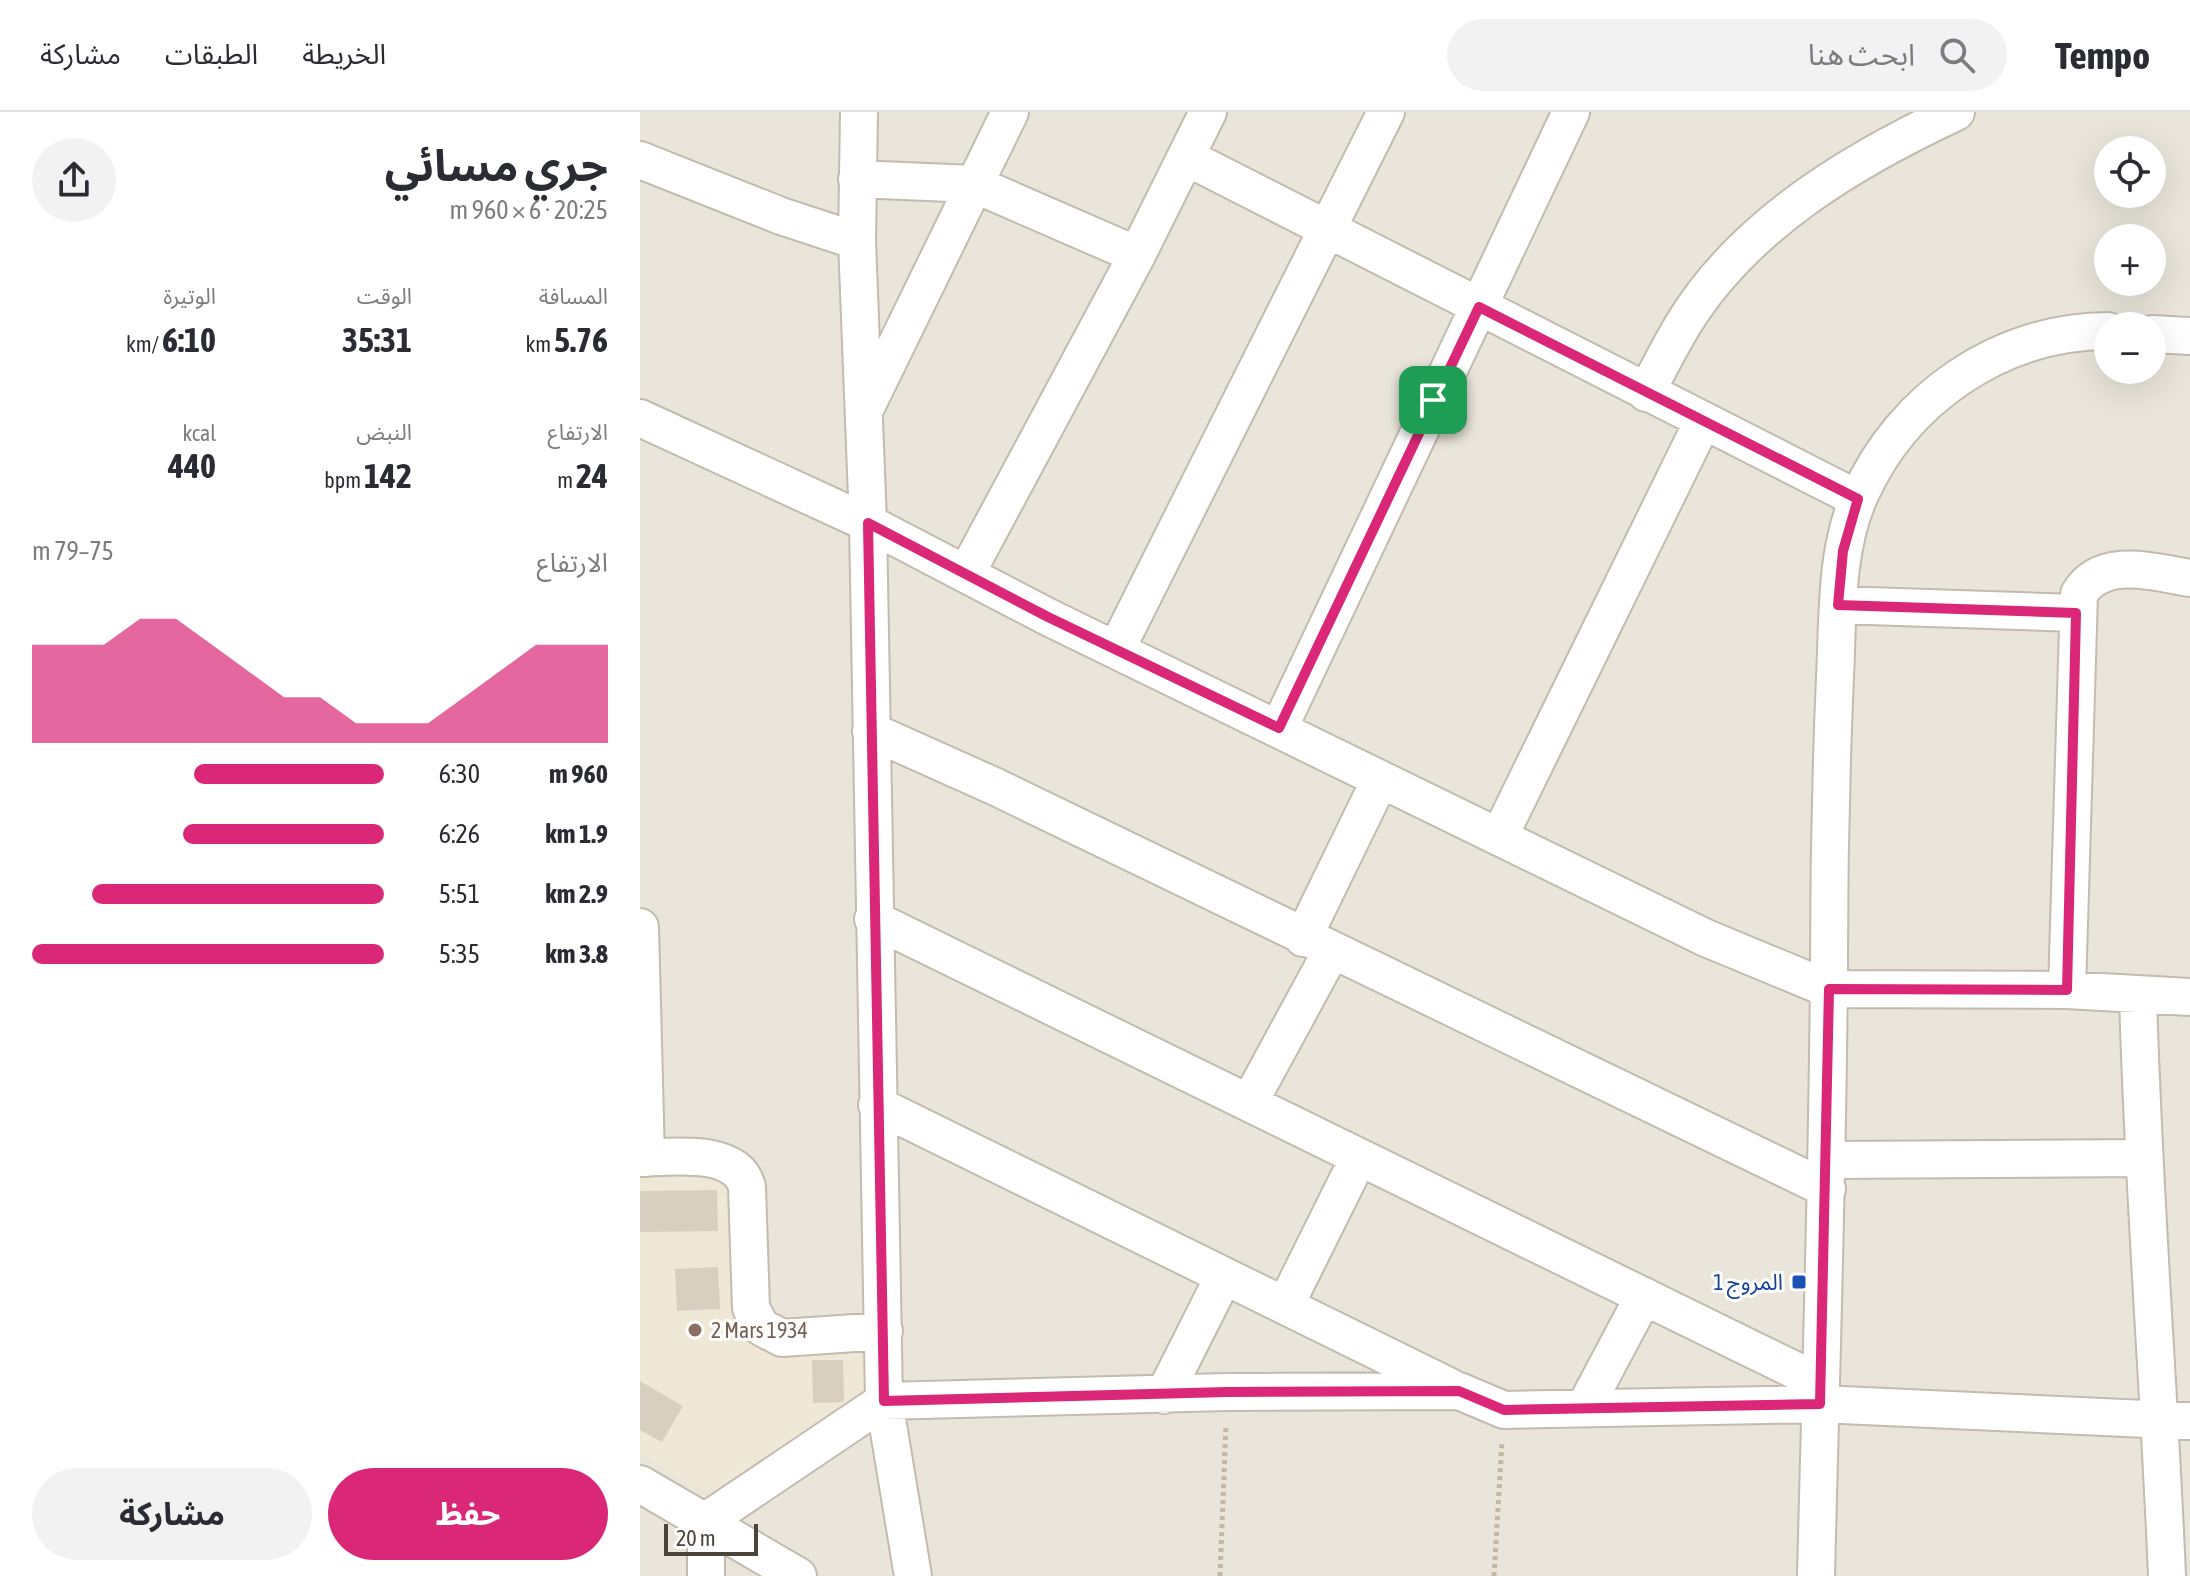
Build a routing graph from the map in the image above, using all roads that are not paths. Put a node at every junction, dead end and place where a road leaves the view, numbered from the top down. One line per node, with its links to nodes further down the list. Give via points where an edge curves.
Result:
1 (859, 112): 9 (street)
2 (1010, 112): 10 (street)
3 (1208, 112): 7 (street)
4 (1386, 112): 11 (street)
5 (1571, 112): 14 (street)
6 (1956, 112): 18 (street, via 1898,139 1764,230 1684,322)
7 (1186, 157): 11 (street); 13 (street)
8 (640, 160): 12 (street)
9 (857, 179): 10 (street); 12 (street)
10 (974, 184): 13 (street); 19 (street)
11 (1329, 229): 14 (street); 28 (street)
12 (857, 241): 19 (street)
13 (1137, 255): 24 (street)
14 (1479, 307): 18 (street); 29 (street)
15 (2094, 333): 22 (street, via 2040,339 1955,378 1917,410 1877,462)
16 (2166, 335): 17 (street)
17 (2190, 336)
18 (1646, 393): 21 (street)
19 (864, 410): 23 (street)
20 (640, 418): 23 (street)
21 (1702, 423): 22 (street); 32 (street)
22 (1858, 499): 26 (street, via 1843,551)
23 (868, 523): 24 (street); 30 (street)
24 (966, 574): 28 (street)
25 (2190, 578): 27 (street, via 2133,569 2100,573 2079,594)
26 (1838, 605): 27 (street); 36 (street)
27 (2076, 613): 37 (street)
28 (1116, 650): 29 (street)
29 (1279, 728): 31 (street)
30 (871, 731): 33 (street); 35 (street)
31 (1380, 780): 32 (street); 35 (street)
32 (1499, 837): 36 (street, via 1706,938)
33 (873, 919): 40 (street); 41 (street)
34 (640, 927): 43 (street)
35 (1317, 945): 40 (street); 45 (street)
36 (1829, 989): 37 (street); 45 (street)
37 (2067, 990): 38 (street)
38 (2138, 994): 39 (street); 44 (street)
39 (2190, 997)
40 (1249, 1103): 42 (street)
41 (877, 1105): 46 (street); 49 (street)
42 (1359, 1157): 47 (street); 48 (street)
43 (643, 1158): 49 (street, via 724,1161 739,1170 747,1187 751,1308 770,1334 782,1338)
44 (2142, 1158): 45 (street); 55 (street)
45 (1827, 1175): 51 (street)
46 (1224, 1276): 48 (street); 52 (street)
47 (1644, 1296): 51 (street); 54 (street)
48 (1285, 1306): 50 (street)
49 (884, 1331): 53 (street)
50 (1459, 1391): 52 (street); 54 (street, via 1504,1410)
51 (1820, 1394): 54 (street); 55 (street); 61 (street)
52 (1164, 1395): 53 (street)
53 (884, 1401): 57 (street); 60 (street)
54 (1585, 1407)
55 (2175, 1420): 62 (street)
56 (640, 1484): 57 (street)
57 (706, 1521): 58 (street); 59 (street)
58 (706, 1576)
59 (798, 1576)
60 (913, 1576)
61 (1816, 1576)
62 (2167, 1576)

